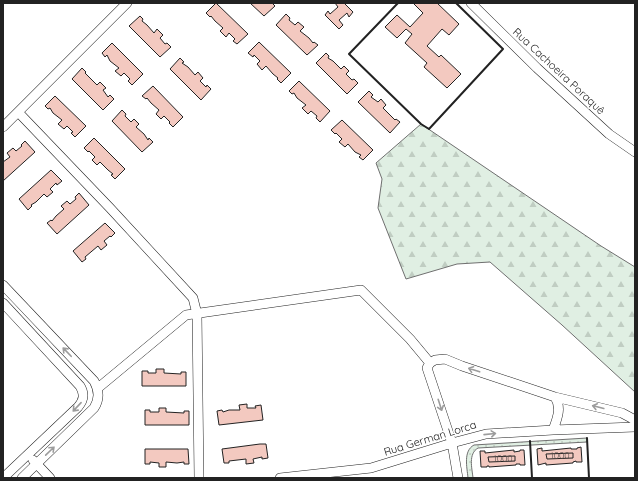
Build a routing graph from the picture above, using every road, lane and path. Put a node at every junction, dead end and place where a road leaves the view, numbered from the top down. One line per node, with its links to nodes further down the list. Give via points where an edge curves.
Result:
1 (127, 3): 3 (street)
2 (471, 3): 5 (street, Rua Cachoeira Poraquê, via 609,134)
3 (18, 112): 4 (street); 8 (street, via 193,298)
4 (3, 127)
5 (635, 152)
6 (3, 285): 10 (street, one-way to 6)
7 (3, 303): 16 (street, one-way to 16, via 83,392 81,404)
8 (197, 314): 9 (street, via 361,290); 10 (street, via 186,315); 21 (street)
9 (430, 363): 11 (street, one-way to 9, via 445,359); 15 (street, one-way to 15, via 427,368)
10 (98, 388): 17 (street, one-way to 10, via 94,408 98,401)
11 (555, 397): 12 (street, one-way to 11, via 622,413); 14 (street, via 558,417)
12 (635, 420)
13 (635, 428): 14 (street, Rua German Lorca)
14 (553, 430): 15 (street, Rua German Lorca, one-way to 14, via 486,434)
15 (452, 443): 22 (street, Rua German Lorca, via 371,468); 23 (street)
16 (28, 454): 17 (street); 18 (street)
17 (36, 464): 19 (street); 20 (street)
18 (3, 478)
19 (22, 478)
20 (50, 478)
21 (199, 478)
22 (280, 478)
23 (458, 478)

